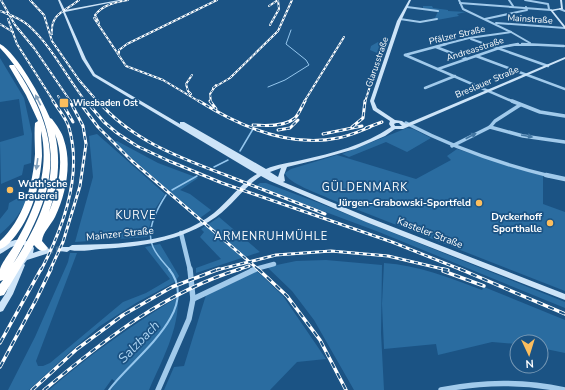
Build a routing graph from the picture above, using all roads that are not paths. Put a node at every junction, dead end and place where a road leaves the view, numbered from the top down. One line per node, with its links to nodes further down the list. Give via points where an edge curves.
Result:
1 (59, 0): 15 (street, Kasteler Straße)
2 (123, 0): 15 (street)
3 (410, 0): 11 (street, Glarusstraße)
4 (459, 0): 9 (street)
5 (509, 0): 10 (street)
6 (525, 0): 13 (street, via 548,4)
7 (561, 0): 8 (street); 14 (street)
8 (565, 0)
9 (460, 3): 10 (street); 18 (street, via 462,8)
10 (513, 6): 12 (street)
11 (407, 7): 16 (street); 19 (street, Glarusstraße)
12 (526, 7): 13 (street); 18 (street, via 526,10)
13 (551, 9): 14 (street); 21 (street)
14 (563, 10)
15 (64, 11): 48 (street, Kasteler Straße, via 93,75)
16 (438, 11)
17 (437, 18): 19 (street, via 420,22)
18 (485, 19): 20 (street)
19 (400, 20): 44 (street, Glarusstraße, via 372,101 375,108)
20 (494, 23): 21 (street, Mainstraße); 22 (street)
21 (565, 28)
22 (512, 32): 23 (street, Pfälzer Straße); 24 (street)
23 (470, 38): 27 (street, Pfälzer Straße); 28 (street)
24 (532, 43): 26 (street, Andreasstraße); 28 (street, Andreasstraße)
25 (0, 44): 41 (highway, one-way to 25, via 24,74)
26 (564, 46)
27 (436, 47): 32 (street); 34 (street, Pfälzer Straße, via 405,55)
28 (498, 48): 30 (street, Andreasstraße); 33 (street)
29 (0, 51): 41 (highway)
30 (476, 56): 32 (street, Andreasstraße); 35 (street)
31 (565, 58): 33 (street, Breslauer Straße)
32 (467, 59): 34 (street, Andreasstraße)
33 (548, 66): 35 (street, Breslauer Straße)
34 (438, 69): 36 (street)
35 (526, 75): 38 (street); 39 (street, Breslauer Straße)
36 (455, 76): 37 (street); 39 (street)
37 (425, 88)
38 (565, 89)
39 (489, 91): 40 (street); 43 (street, Breslauer Straße, via 416,122)
40 (520, 105): 42 (street, via 540,112); 45 (street)
41 (42, 116): 55 (highway, via 48,155); 57 (highway, via 54,125 60,136 64,163 54,210); 58 (highway, one-way to 58, via 33,190 25,211)
42 (565, 116)
43 (405, 124): 44 (street, Breslauer Straße, via 401,128); 47 (street)
44 (394, 125): 49 (street, via 384,135 354,147)
45 (490, 127): 46 (street, one-way to 46, via 523,136); 47 (street, one-way to 45)
46 (565, 142)
47 (452, 146): 51 (street, via 506,165)
48 (251, 166): 49 (street); 50 (street, Kasteler Straße); 53 (street)
49 (284, 166): 50 (street); 52 (street)
50 (265, 173): 52 (street, Kasteler Straße); 53 (street, Mainzer Straße); 54 (street, Kasteler Straße)
51 (565, 179)
52 (282, 181): 54 (street, Kasteler Straße)
53 (250, 182): 56 (street, Mainzer Straße, via 213,216)
54 (289, 187): 68 (street, Kasteler Straße)
55 (41, 209): 65 (highway); 67 (highway, via 25,253)
56 (181, 233): 60 (street, Mainzer Straße, via 146,243); 69 (street, via 189,262)
57 (38, 236): 59 (highway, via 37,242); 61 (highway)
58 (2, 248): 61 (street, via 21,242 28,243)
59 (46, 249): 61 (street)
60 (67, 249)
61 (32, 250): 62 (street); 66 (street)
62 (24, 260): 64 (street, via 10,266); 66 (street)
63 (274, 264): 69 (street, via 252,270)
64 (0, 265)
65 (0, 277)
66 (15, 280): 70 (street)
67 (0, 292)
68 (565, 298)
69 (193, 299): 71 (street, via 189,319)
70 (0, 309)
71 (158, 390)
72 (441, 390): 73 (street, via 478,383 516,381)
73 (565, 390)

